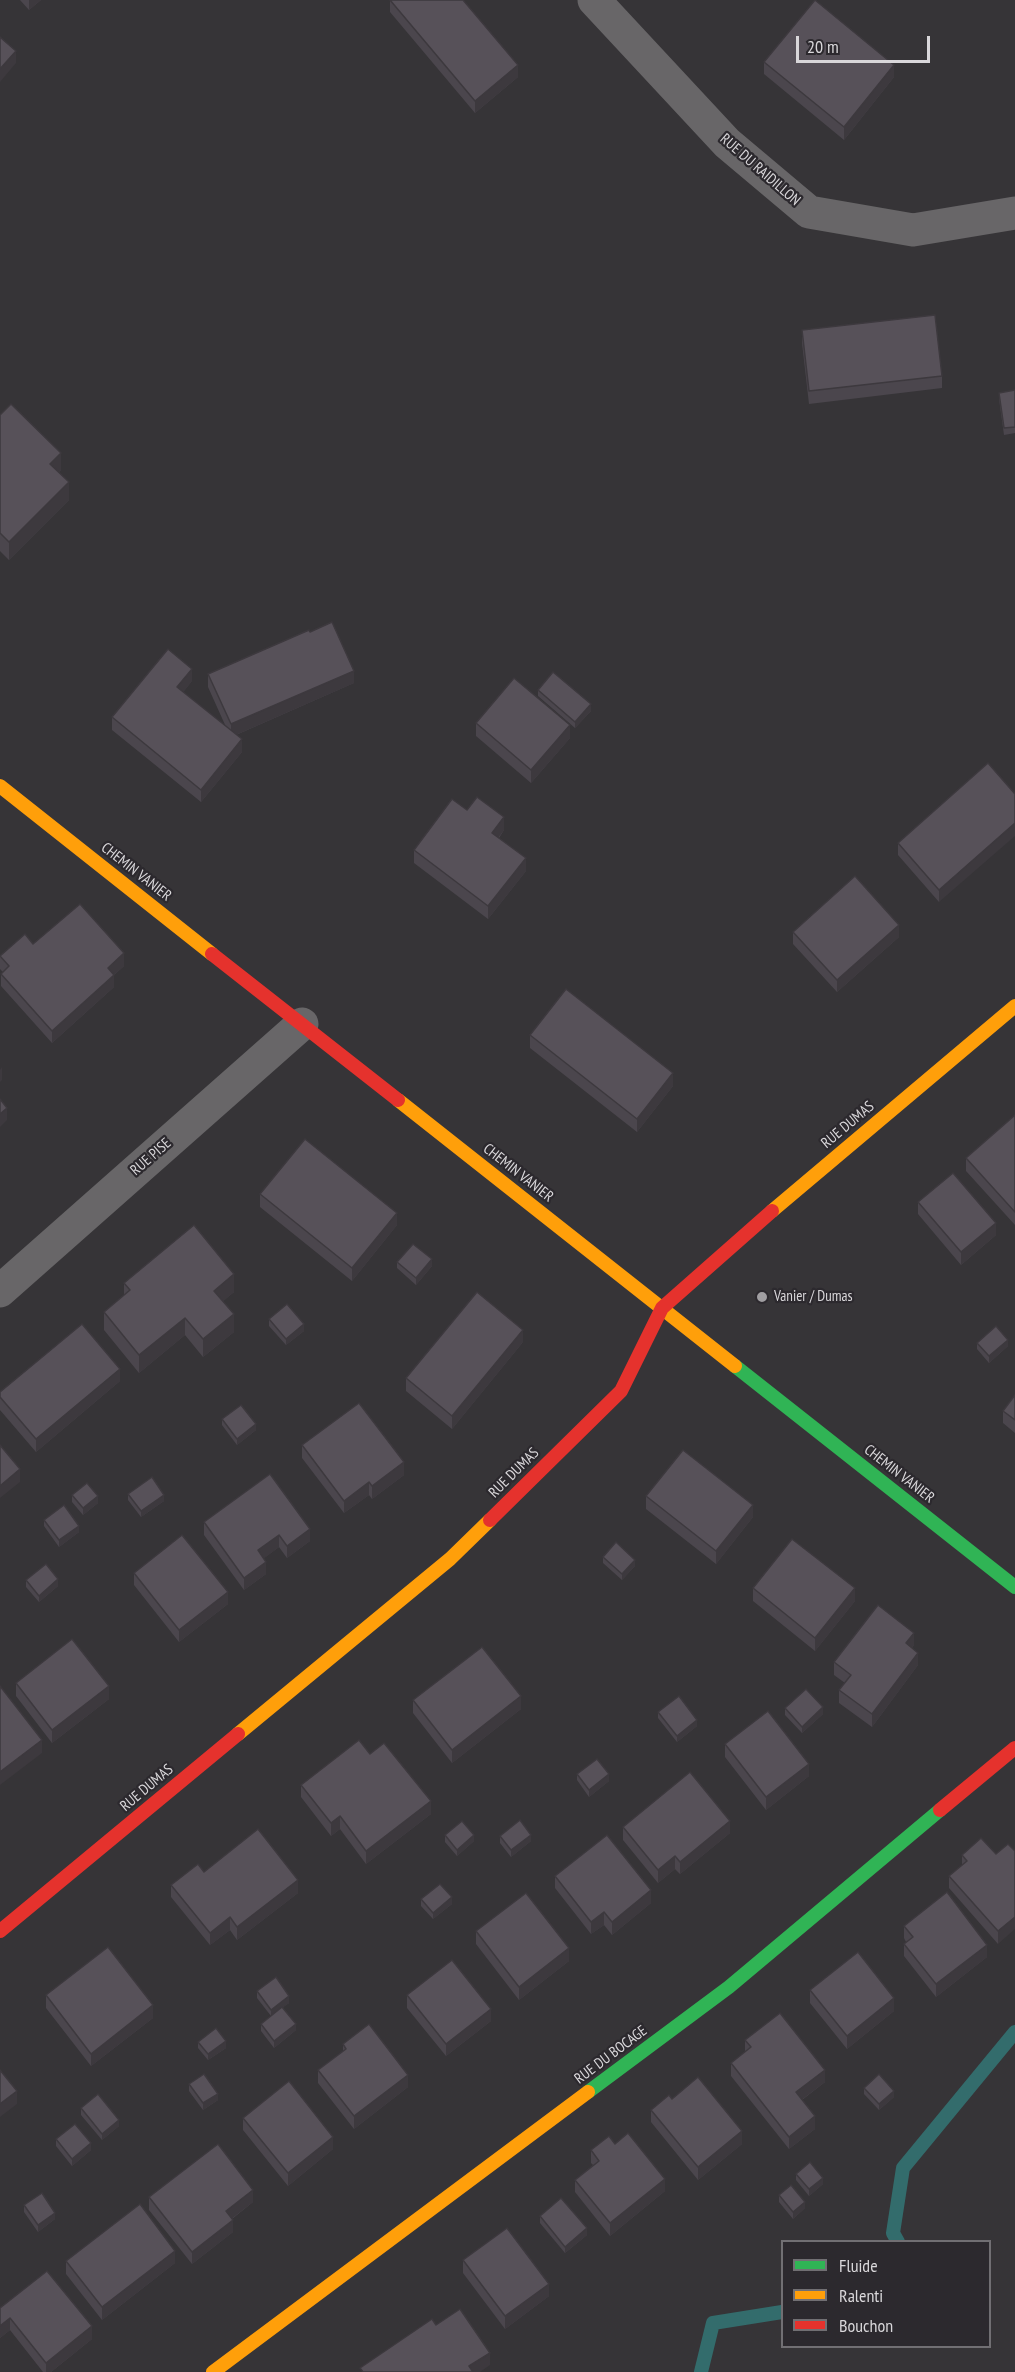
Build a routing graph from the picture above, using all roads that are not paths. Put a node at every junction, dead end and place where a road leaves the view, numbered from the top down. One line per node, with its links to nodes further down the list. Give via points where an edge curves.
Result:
1 (594, 0): 2 (street, RUE DU RAIDILLON, via 727,143 809,212 913,230)
2 (1015, 213)
3 (0, 786): 5 (street, CHEMIN VANIER)
4 (1015, 1006): 7 (street, RUE DUMAS)
5 (302, 1024): 6 (street, RUE PISE); 7 (street, CHEMIN VANIER)
6 (0, 1291)
7 (662, 1308): 8 (street, CHEMIN VANIER); 10 (street, RUE DUMAS, via 621,1391 450,1559)
8 (1015, 1587)
9 (1015, 1748): 11 (street, RUE DU BOCAGE, via 729,1987)
10 (0, 1931)
11 (213, 2372)

